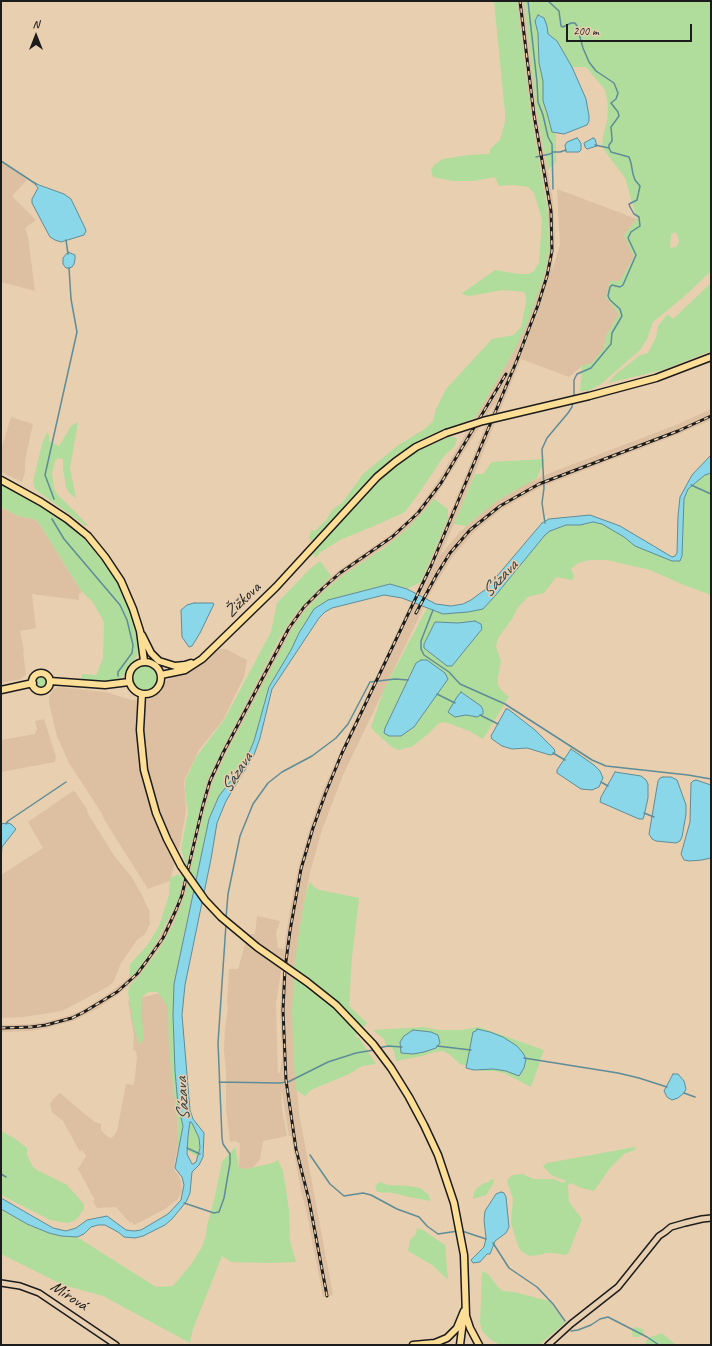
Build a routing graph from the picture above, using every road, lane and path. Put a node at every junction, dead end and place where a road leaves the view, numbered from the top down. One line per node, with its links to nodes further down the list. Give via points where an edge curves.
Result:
1 (711, 357): 4 (main road, Žižkova, bridge, via 656,378 483,420 416,447 386,468 276,587)
2 (1, 480): 3 (main road, via 56,511 88,536 117,574 130,600)
3 (138, 625): 4 (main road, via 149,650 162,662 178,666); 5 (main road)
4 (202, 659): 6 (main road, Žižkova, via 185,670)
5 (144, 662): 6 (main road, via 151,662); 8 (main road, via 131,669)
6 (161, 675): 11 (main road, via 161,683 156,690 150,694)
7 (50, 681): 8 (main road, via 105,685); 9 (main road, via 46,675 39,674); 9 (main road, via 47,688 42,690 37,690)
8 (129, 682): 11 (main road, via 134,690)
9 (32, 683): 10 (main road)
10 (1, 690)
11 (142, 694): 14 (main road, bridge, via 140,730 144,770 166,839 181,866 205,900 221,917 336,1006 373,1044 424,1124 445,1172 458,1219)
12 (711, 1218): 20 (street, via 685,1222 671,1227 659,1236 618,1287)
13 (1, 1283): 16 (street, Mírová, via 20,1286 41,1294)
14 (465, 1309): 15 (main road, via 460,1324 451,1335 439,1342); 18 (main road); 19 (main road, via 470,1328)
15 (428, 1344): 17 (main road)
16 (116, 1345)
17 (413, 1345)
18 (460, 1345)
19 (479, 1345)
20 (548, 1345)

